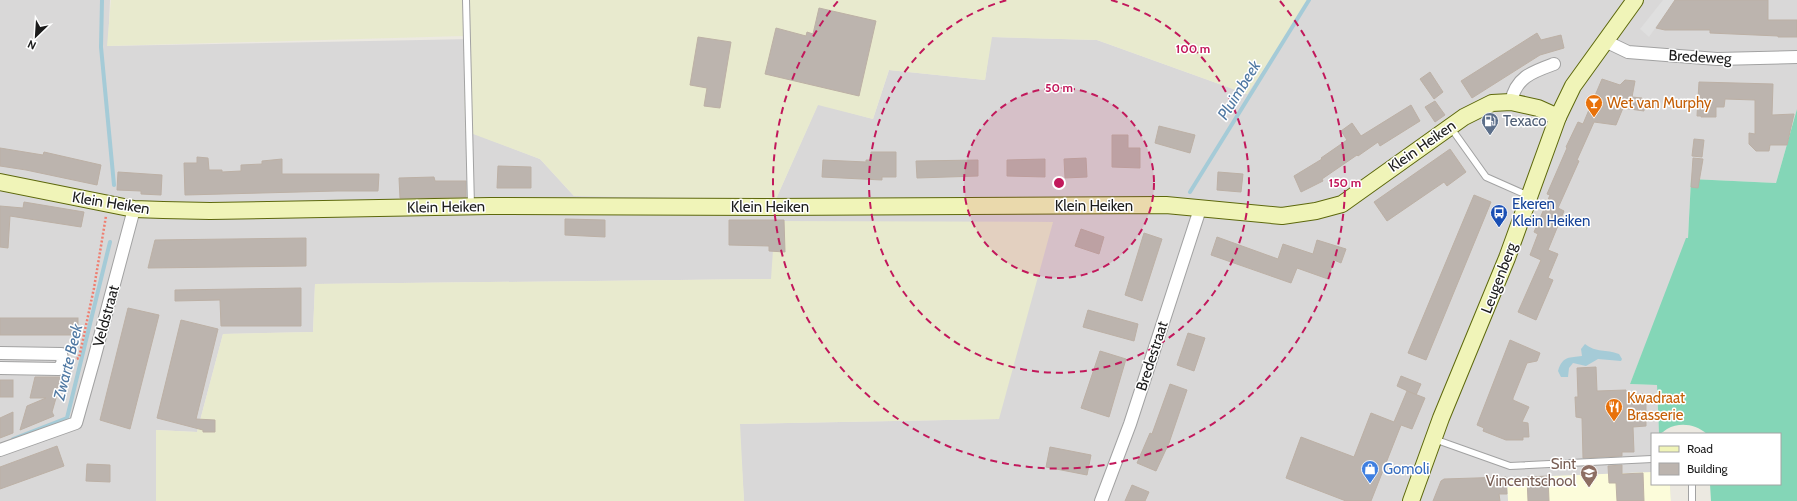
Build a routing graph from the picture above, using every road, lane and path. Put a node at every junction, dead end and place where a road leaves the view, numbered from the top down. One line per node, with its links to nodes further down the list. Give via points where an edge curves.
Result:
1 (466, 0): 12 (lane)
2 (1635, 0): 3 (street, Leugenberg)
3 (1605, 41): 4 (street, Bredeweg, via 1628,52 1717,59); 7 (street, Leugenberg, via 1573,86)
4 (1797, 57)
5 (1554, 64): 6 (street, via 1519,82)
6 (1510, 102): 7 (street, Klein Heiken, via 1538,108); 8 (street, Klein Heiken, via 1492,103)
7 (1558, 117): 10 (street, Leugenberg)
8 (1450, 127): 10 (lane, via 1486,177); 14 (street, Klein Heiken, via 1342,204 1282,216)
9 (0, 182): 11 (street, Klein Heiken)
10 (1529, 196): 18 (street, Leugenberg, via 1503,270)
11 (108, 204): 13 (street, Klein Heiken); 16 (path, via 79,358)
12 (471, 206): 13 (street, Klein Heiken, via 210,211); 14 (street, Klein Heiken, via 1166,205)
13 (134, 209): 19 (street, Veldstraat, via 76,423)
14 (1200, 209): 22 (street, Bredestraat, via 1130,424)
15 (0, 353): 16 (street, via 61,354)
16 (63, 362): 17 (street, via 59,369)
17 (0, 368)
18 (1434, 439): 20 (lane, via 1510,466); 23 (street, Leugenberg)
19 (0, 450)
20 (1651, 459)
21 (1692, 485): 24 (lane)
22 (1101, 501)
23 (1411, 501)
24 (1692, 501)

